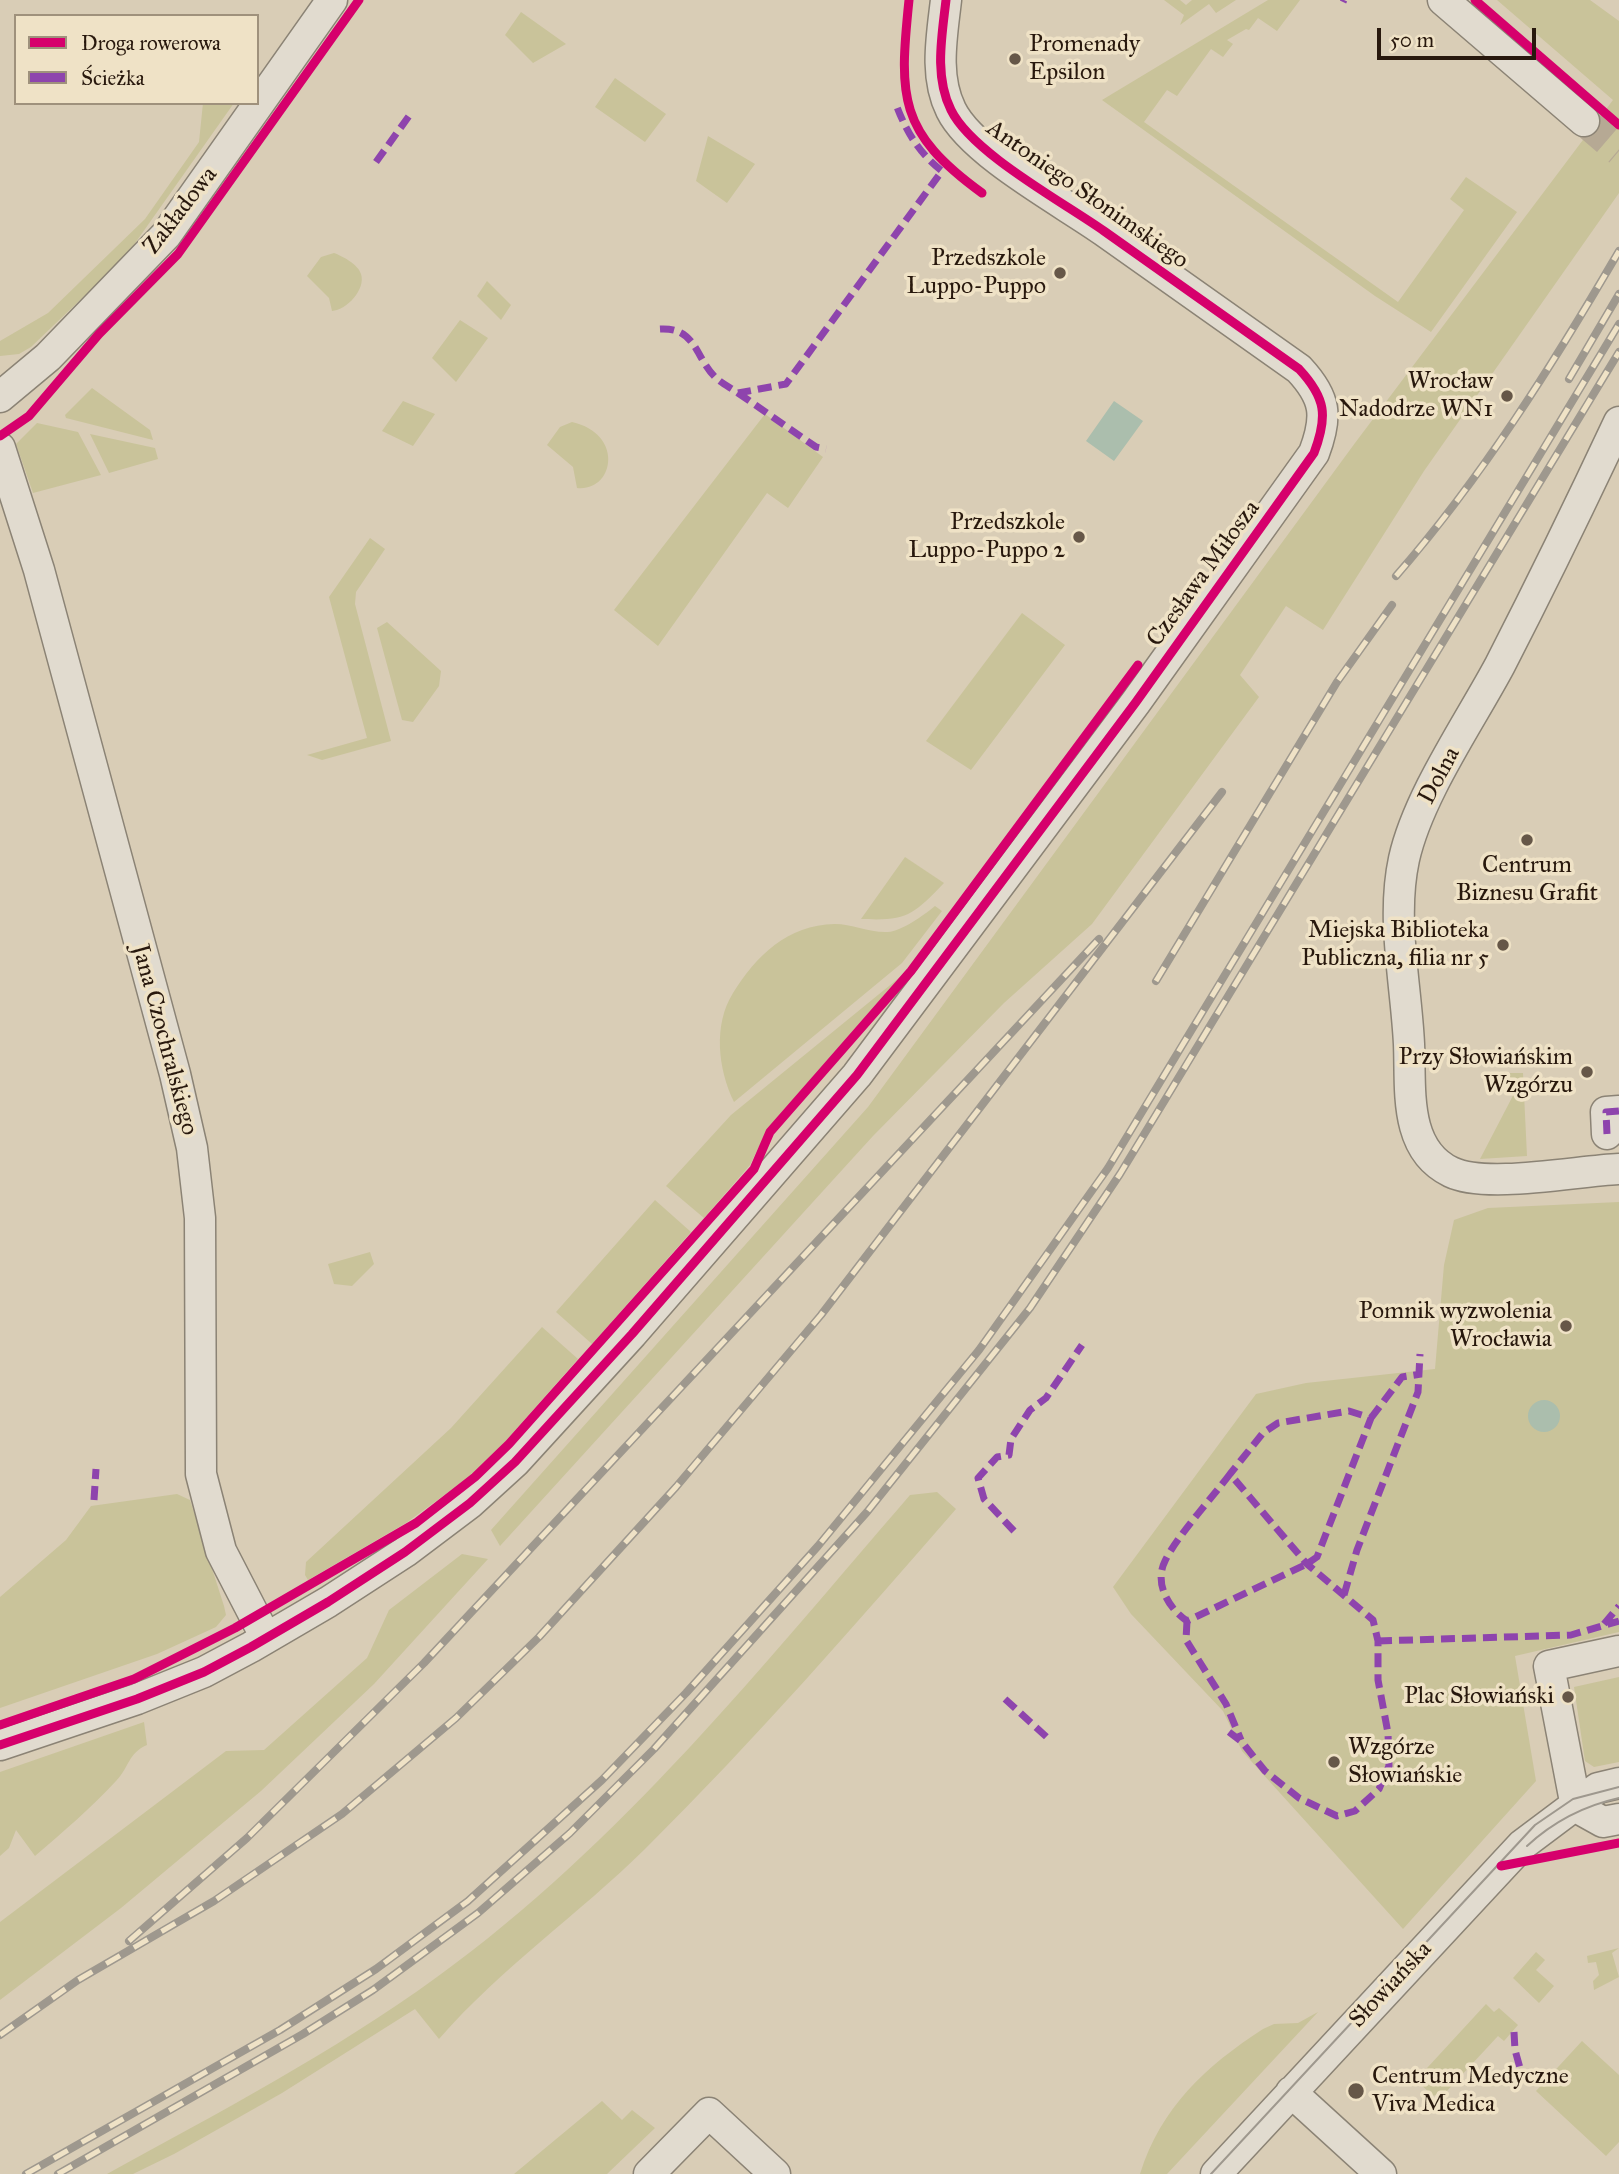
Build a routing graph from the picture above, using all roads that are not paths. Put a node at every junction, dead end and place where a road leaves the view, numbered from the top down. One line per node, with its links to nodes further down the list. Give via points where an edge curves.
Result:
1 (331, 0): 4 (street, Zakładowa)
2 (946, 0): 7 (street, Antoniego Słonimskiego, via 942,81 951,111 971,137)
3 (1443, 0): 6 (street)
4 (259, 103)
5 (257, 105): 8 (street, Zakładowa, via 166,235 48,357)
6 (1584, 121)
7 (1299, 369): 12 (street, Czesława Miłosza, via 1315,386 1323,407 1323,430 1314,453 1136,702 857,1075 515,1462 405,1552)
8 (0, 397)
9 (1619, 422): 11 (street, Dolna, via 1500,664 1422,809 1404,858 1398,899 1413,1121 1433,1160 1467,1178 1492,1181)
10 (0, 448): 12 (street, Jana Czochralskiego, via 39,570 192,1148 200,1218 201,1474 221,1550)
11 (1619, 1169)
12 (266, 1638): 14 (street, Czesława Miłosza, via 204,1672 138,1699)
13 (1619, 1651): 16 (street, via 1549,1666)
14 (0, 1745)
15 (1619, 1783): 16 (street, Słowiańska, via 1598,1788)
16 (1576, 1807): 17 (street, via 1603,1822); 18 (street, Słowiańska, via 1546,1825 1501,1866)
17 (1619, 1819)
18 (1291, 2092): 21 (street, Słowiańska); 22 (street)
19 (649, 2174): 20 (street, via 709,2113)
20 (775, 2174)
21 (1216, 2174)
22 (1381, 2174)

